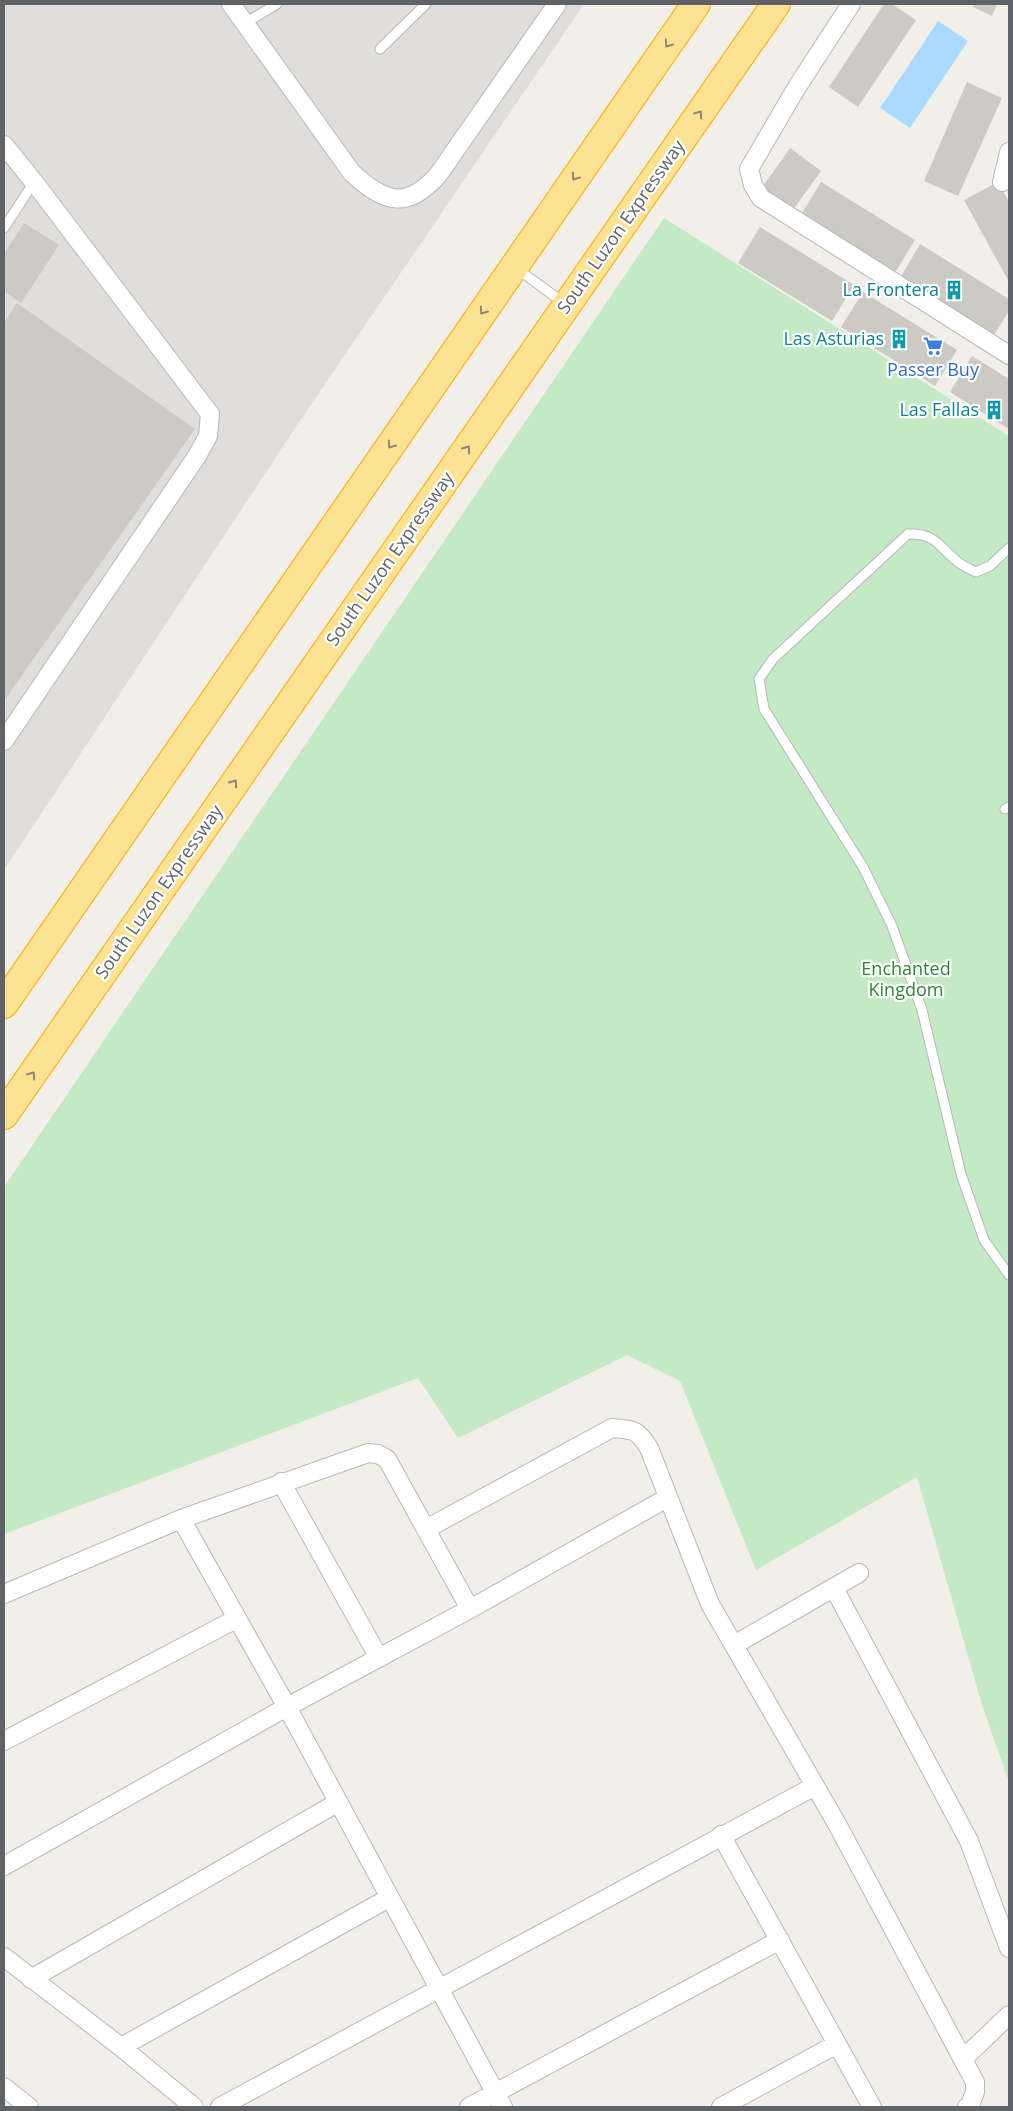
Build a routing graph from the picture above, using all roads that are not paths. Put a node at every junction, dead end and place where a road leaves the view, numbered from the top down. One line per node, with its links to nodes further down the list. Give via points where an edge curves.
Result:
1 (231, 4): 8 (street)
2 (277, 4): 8 (lane)
3 (426, 4): 9 (lane)
4 (556, 4): 8 (street, via 438,175 428,186 409,197 395,198 380,195 352,173)
5 (696, 4): 15 (highway, one-way to 15)
6 (776, 4): 16 (highway, South Luzon Expressway, one-way to 6)
7 (851, 4): 17 (street, via 749,169 753,185 761,198)
8 (246, 23)
9 (380, 49)
10 (4, 145): 12 (street)
11 (1009, 152): 13 (street)
12 (34, 182): 14 (lane); 19 (street, via 210,414 208,436 197,456)
13 (1002, 182)
14 (4, 228)
15 (514, 266): 16 (lane); 20 (highway, one-way to 20)
16 (567, 304): 21 (highway, South Luzon Expressway, one-way to 16)
17 (1009, 355)
18 (1009, 548): 22 (lane, via 990,566 976,572 959,563 934,538 921,533 908,534 773,659 759,679 764,709 863,867 892,926 922,1010 961,1174 984,1240)
19 (4, 741)
20 (4, 1004)
21 (4, 1115)
22 (1009, 1274)
23 (281, 1482): 25 (street); 26 (street, via 368,1452 378,1454 387,1460); 33 (street)
24 (667, 1498): 26 (street, via 649,1448 640,1434 612,1428); 30 (street); 32 (street, via 710,1604)
25 (181, 1519): 29 (street); 31 (street)
26 (426, 1529): 30 (street)
27 (859, 1573): 28 (street)
28 (834, 1588): 32 (street); 42 (street, via 969,1842)
29 (4, 1594)
30 (470, 1609): 33 (street)
31 (236, 1619): 34 (street); 35 (street)
32 (734, 1645): 36 (street)
33 (379, 1658): 34 (street)
34 (287, 1707): 37 (street); 39 (street)
35 (4, 1741)
36 (815, 1786): 38 (street); 49 (street)
37 (337, 1803): 40 (street); 44 (street)
38 (721, 1835): 41 (street); 45 (street)
39 (4, 1866)
40 (389, 1898): 45 (street); 48 (street)
41 (780, 1940): 47 (street); 51 (street)
42 (1009, 1948)
43 (4, 1957): 44 (street)
44 (31, 1979): 48 (street)
45 (439, 1989): 51 (street); 54 (street)
46 (1009, 2014): 49 (street)
47 (837, 2044): 56 (street); 57 (street)
48 (121, 2047): 53 (street)
49 (963, 2059): 58 (street, via 974,2082 974,2092)
50 (4, 2088): 52 (street)
51 (499, 2100): 55 (street)
52 (29, 2107)
53 (194, 2107)
54 (220, 2107)
55 (469, 2107)
56 (721, 2107)
57 (872, 2107)
58 (967, 2107)

